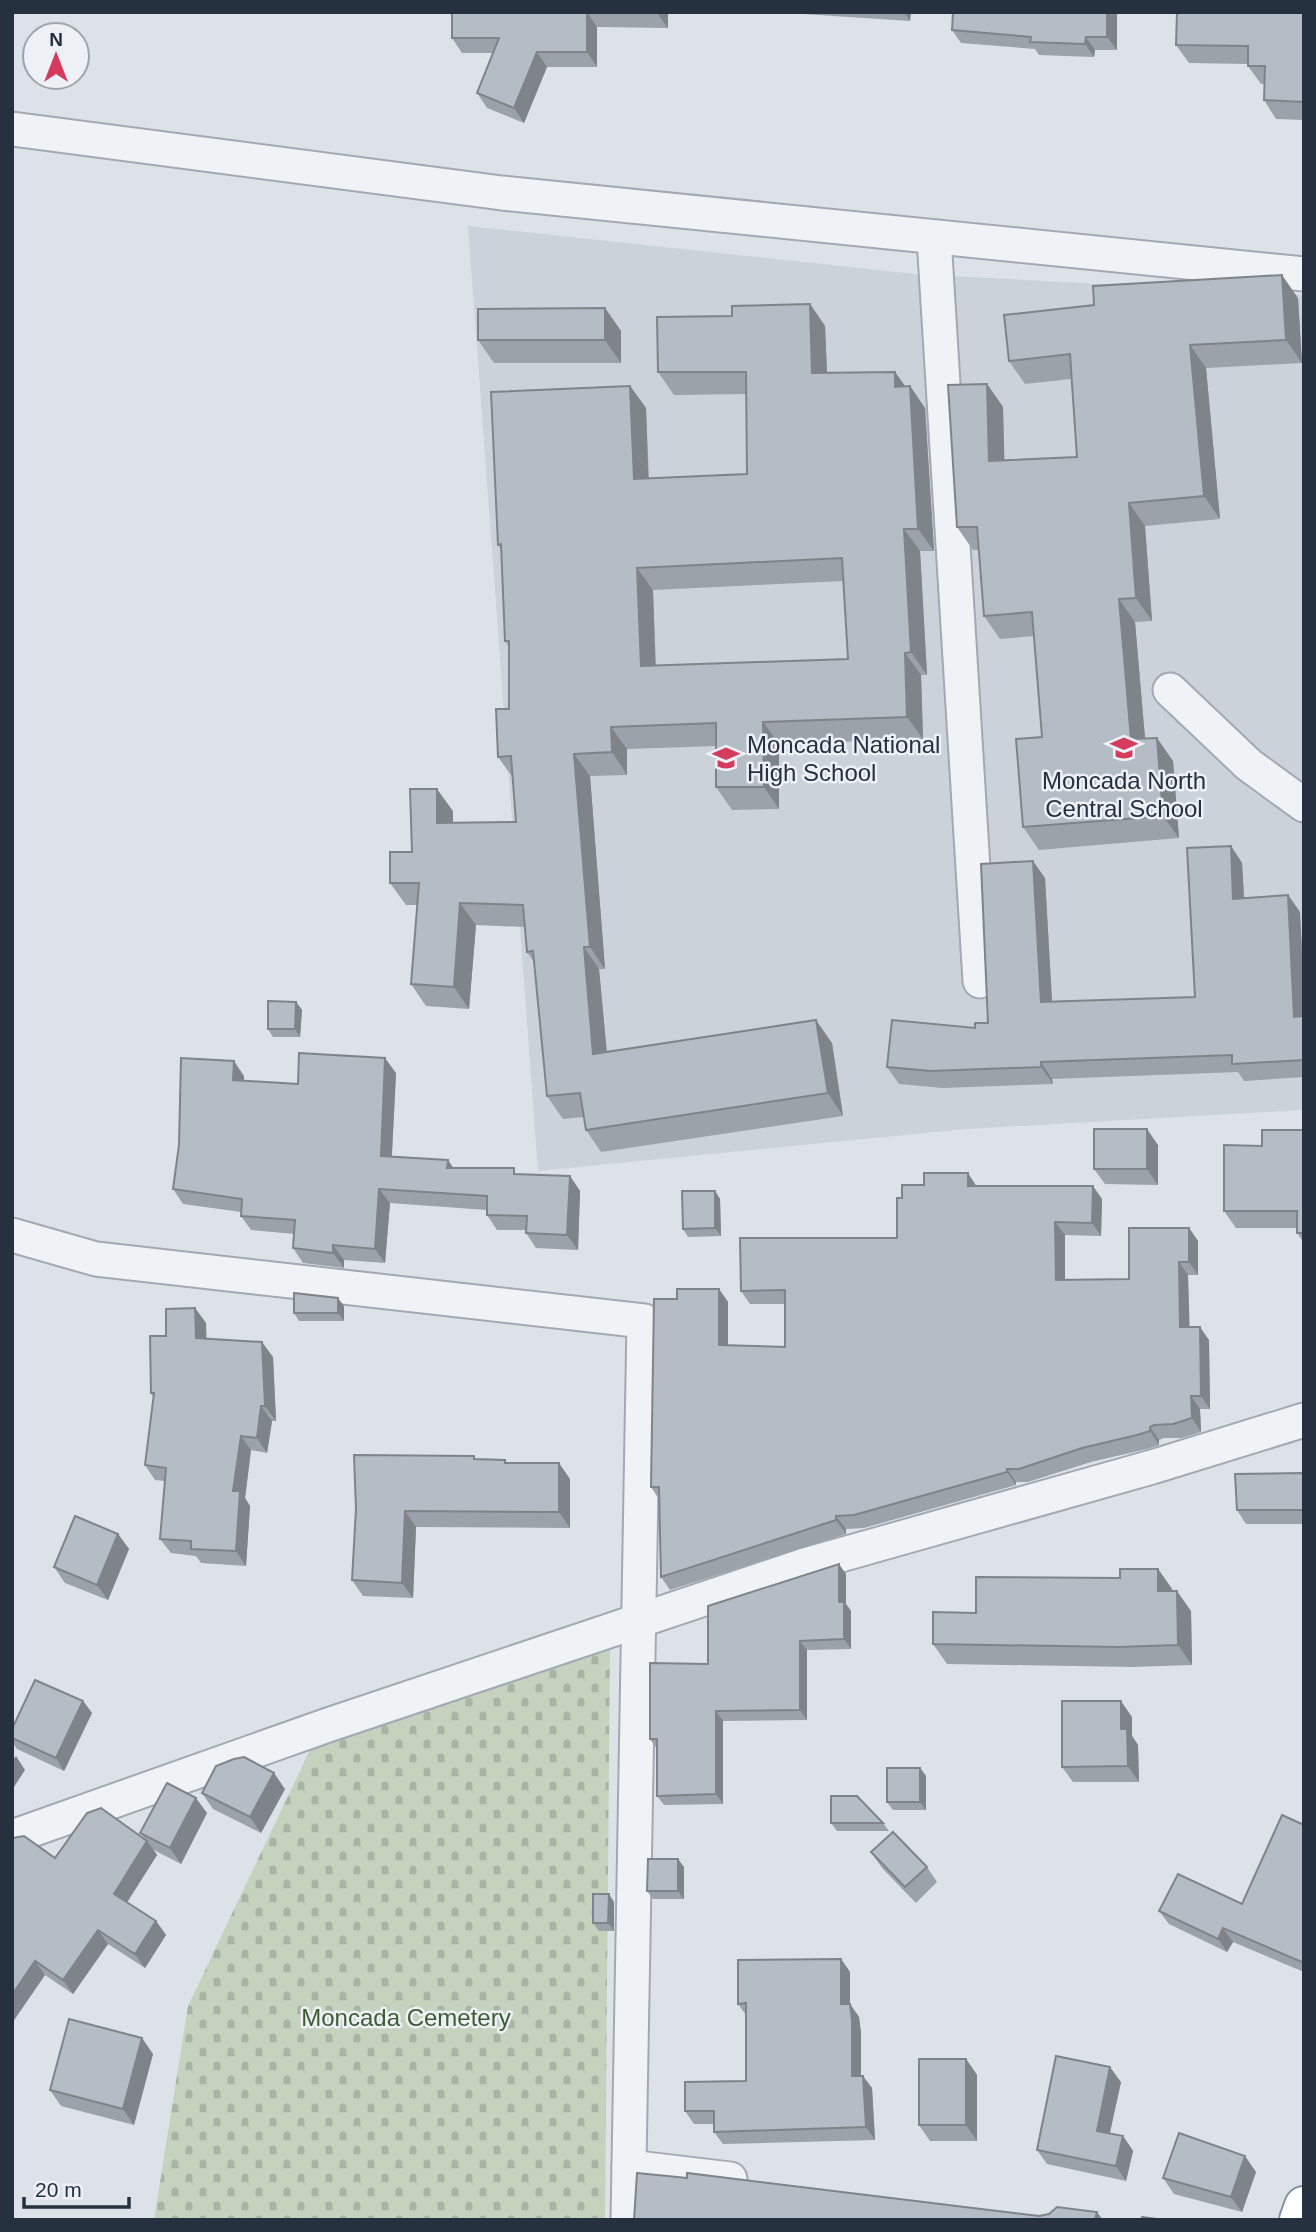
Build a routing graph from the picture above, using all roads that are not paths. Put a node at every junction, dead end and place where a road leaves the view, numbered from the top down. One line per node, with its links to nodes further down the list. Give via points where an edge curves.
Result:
1 (12, 129): 2 (street, via 502,193)
2 (934, 238): 3 (street); 6 (street)
3 (1304, 274)
4 (1170, 690): 5 (street, via 1249,765)
5 (1304, 805)
6 (980, 981)
7 (12, 1235): 9 (street, via 96,1259 644,1321)
8 (1304, 1420): 9 (street, via 805,1564)
9 (638, 1619): 10 (street); 11 (street)
10 (12, 1837)
11 (629, 2167): 12 (street); 14 (street)
12 (767, 2184)
13 (1304, 2206): 15 (highway)
14 (628, 2220)
15 (1299, 2220)

